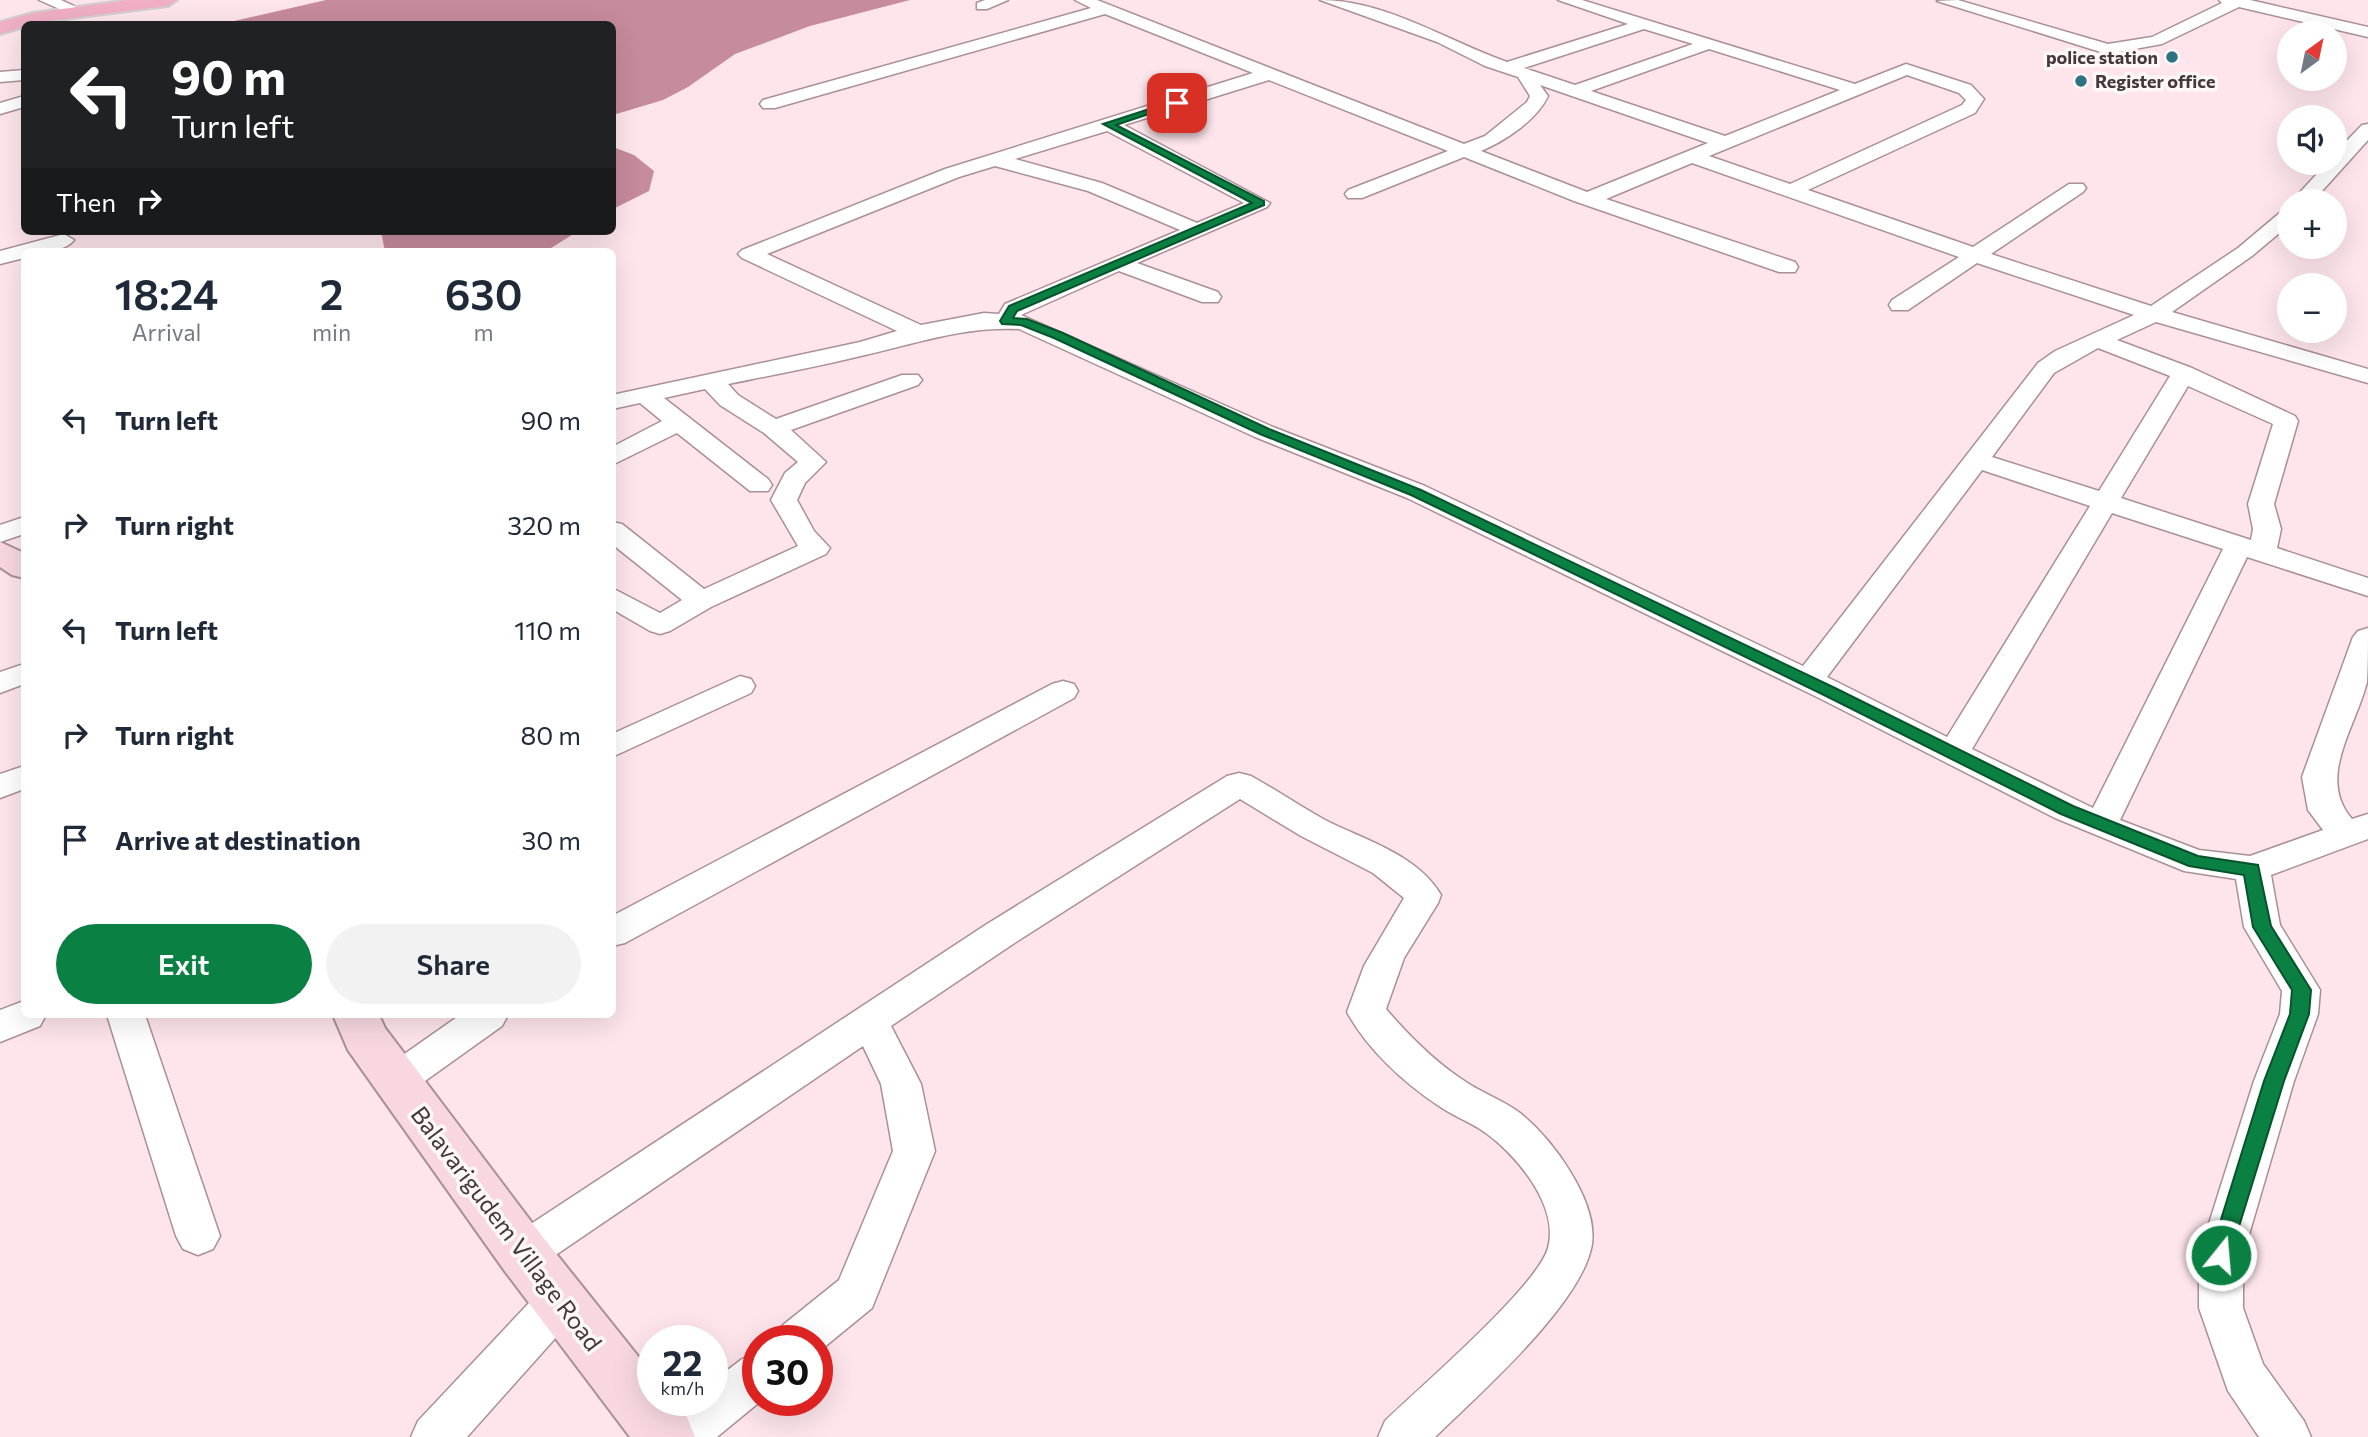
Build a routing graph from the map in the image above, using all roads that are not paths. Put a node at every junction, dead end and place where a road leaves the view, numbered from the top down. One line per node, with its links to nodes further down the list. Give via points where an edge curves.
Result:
1 (47, 0): 12 (street)
2 (168, 0): 9 (main road)
3 (1000, 0): 10 (street)
4 (1083, 0): 11 (street)
5 (1328, 0): 19 (street, via 1443,39)
6 (1566, 0): 15 (street)
7 (1948, 0): 8 (street, via 2107,49 2156,41)
8 (2235, 1): 17 (street)
9 (119, 3): 12 (main road)
10 (982, 6)
11 (1106, 9): 20 (street); 27 (street)
12 (79, 12): 13 (main road)
13 (35, 21)
14 (21, 24): 16 (main road)
15 (1644, 24): 18 (street); 19 (street)
16 (0, 28)
17 (2368, 32)
18 (1709, 44): 24 (street); 25 (street)
19 (1506, 68): 21 (street)
20 (1269, 74): 29 (street); 32 (street)
21 (1525, 74): 25 (street); 32 (street, via 1539,96 1535,105 1492,140)
22 (21, 75): 23 (street)
23 (0, 78)
24 (1855, 89): 31 (street); 37 (street, via 1906,69 1965,89 1975,99 1969,109)
25 (1574, 92): 31 (street)
26 (21, 102): 28 (street)
27 (769, 104)
28 (0, 109)
29 (1108, 124): 34 (street); 41 (street, via 1260,203)
30 (2368, 129): 36 (street)
31 (1726, 143): 33 (street)
32 (1465, 152): 38 (street); 39 (street)
33 (1693, 157): 37 (street); 39 (street)
34 (994, 160): 41 (street, via 1095,187); 53 (street, via 749,254)
35 (2076, 188): 45 (street)
36 (2313, 189)
37 (1791, 191): 45 (street)
38 (1355, 194)
39 (1588, 199): 48 (street)
40 (2277, 225): 51 (street)
41 (1197, 230): 47 (street)
42 (64, 241): 43 (street)
43 (38, 248)
44 (21, 252): 46 (street)
45 (1978, 255): 50 (street); 51 (street)
46 (0, 258)
47 (1119, 264): 49 (street); 52 (street, via 1013,309)
48 (1787, 267)
49 (1210, 297)
50 (1900, 305)
51 (2153, 315): 54 (street); 57 (street)
52 (1006, 321): 53 (street, via 985,320); 78 (street, via 1059,335 1264,432 1416,492)
53 (918, 332): 55 (street)
54 (2097, 340): 56 (street); 64 (street, via 2046,368)
55 (839, 352): 58 (street); 62 (street, via 902,383)
56 (2183, 375): 66 (street); 70 (street, via 2286,421 2261,504 2267,530)
57 (2368, 376)
58 (710, 380): 59 (street); 62 (street, via 729,400)
59 (645, 395): 60 (street); 61 (street)
60 (616, 401)
61 (678, 422): 63 (street); 65 (street)
62 (773, 428): 75 (street, via 813,463 793,479 783,500 816,548)
63 (616, 455)
64 (1976, 460): 66 (street); 78 (street)
65 (758, 485)
66 (2106, 502): 70 (street); 83 (street)
67 (21, 526): 69 (street)
68 (616, 533): 75 (street)
69 (0, 534)
70 (2251, 549): 73 (street); 86 (street)
71 (0, 552): 72 (street)
72 (21, 566)
73 (2368, 587)
74 (616, 598): 75 (street, via 660,625)
75 (701, 601)
76 (2368, 637): 87 (street, via 2318,777 2325,810)
77 (21, 674): 79 (street)
78 (1808, 681): 83 (street)
79 (0, 683)
80 (740, 686): 82 (street)
81 (1063, 691): 89 (street)
82 (616, 745)
83 (1953, 753): 86 (street)
84 (21, 778): 85 (street)
85 (0, 787)
86 (2101, 825): 88 (street, via 2196,862)
87 (2356, 830): 88 (street)
88 (2252, 869): 106 (street, via 2262,927 2301,990 2299,1014 2221,1255 2221,1308 2244,1376)
89 (616, 931)
90 (21, 1018): 95 (street)
91 (126, 1018): 97 (street)
92 (357, 1018): 96 (street, Balavarigudem Village Road, via 365,1037)
93 (485, 1018): 96 (street)
94 (870, 1021): 98 (street); 100 (street, via 901,1084 914,1151 856,1294); 105 (street, via 1239,784 1406,876 1423,895 1416,916 1373,985 1366,1012 1398,1052 1452,1094 1509,1127 1549,1173 1569,1212 1570,1246 1550,1287)
95 (0, 1027)
96 (397, 1080): 98 (street, Balavarigudem Village Road)
97 (198, 1236)
98 (523, 1253): 99 (street, Balavarigudem Village Road)
99 (559, 1301): 102 (street); 103 (street, Balavarigudem Village Road)
100 (818, 1325)
101 (742, 1387): 104 (street)
102 (435, 1437)
103 (666, 1437)
104 (681, 1437)
105 (1402, 1437)
106 (2287, 1437)

